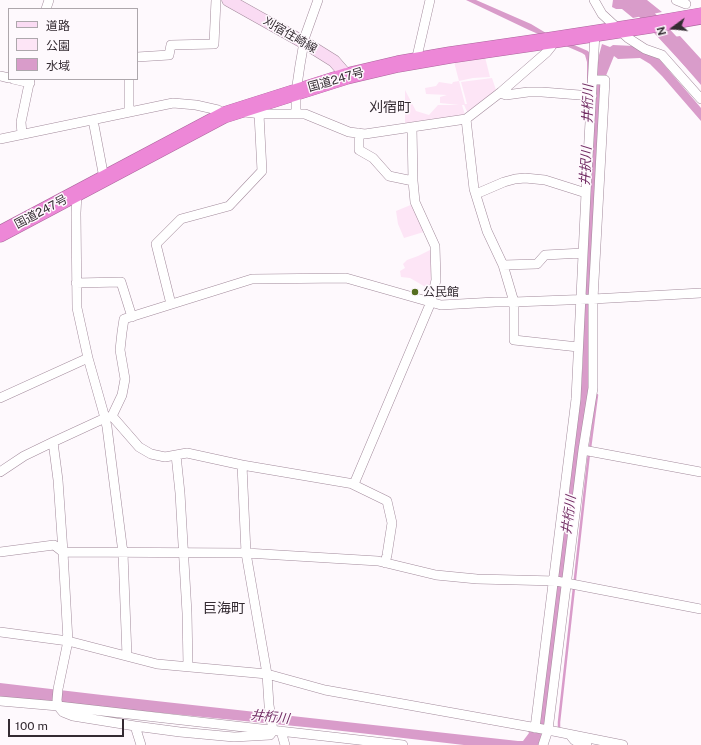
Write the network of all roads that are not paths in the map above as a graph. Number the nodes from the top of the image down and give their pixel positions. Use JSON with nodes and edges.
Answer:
{"nodes":[{"id":1,"x":216,"y":0,"type":"edge"},
{"id":2,"x":228,"y":0,"type":"edge"},
{"id":3,"x":318,"y":0,"type":"edge"},
{"id":4,"x":430,"y":0,"type":"edge"},
{"id":5,"x":594,"y":0,"type":"edge"},
{"id":6,"x":676,"y":0,"type":"edge"},
{"id":7,"x":693,"y":12,"type":"edge"},
{"id":8,"x":623,"y":29,"type":"junction"},
{"id":9,"x":595,"y":33,"type":"junction"},
{"id":10,"x":553,"y":40,"type":"junction"},
{"id":11,"x":304,"y":42,"type":"junction"},
{"id":12,"x":138,"y":57,"type":"edge"},
{"id":13,"x":416,"y":61,"type":"junction"},
{"id":14,"x":347,"y":76,"type":"junction"},
{"id":15,"x":129,"y":80,"type":"edge"},
{"id":16,"x":593,"y":80,"type":"junction"},
{"id":17,"x":30,"y":81,"type":"edge"},
{"id":18,"x":296,"y":92,"type":"junction"},
{"id":19,"x":501,"y":92,"type":"junction"},
{"id":20,"x":589,"y":96,"type":"junction"},
{"id":21,"x":701,"y":99,"type":"edge"},
{"id":22,"x":129,"y":112,"type":"junction"},
{"id":23,"x":230,"y":113,"type":"junction"},
{"id":24,"x":259,"y":114,"type":"junction"},
{"id":25,"x":296,"y":114,"type":"junction"},
{"id":26,"x":466,"y":119,"type":"junction"},
{"id":27,"x":93,"y":120,"type":"junction"},
{"id":28,"x":412,"y":127,"type":"junction"},
{"id":29,"x":360,"y":133,"type":"junction"},
{"id":30,"x":22,"y":134,"type":"junction"},
{"id":31,"x":0,"y":139,"type":"edge"},
{"id":32,"x":104,"y":178,"type":"junction"},
{"id":33,"x":413,"y":181,"type":"junction"},
{"id":34,"x":76,"y":193,"type":"junction"},
{"id":35,"x":586,"y":193,"type":"junction"},
{"id":36,"x":476,"y":194,"type":"junction"},
{"id":37,"x":0,"y":234,"type":"edge"},
{"id":38,"x":583,"y":253,"type":"junction"},
{"id":39,"x":503,"y":265,"type":"junction"},
{"id":40,"x":76,"y":283,"type":"junction"},
{"id":41,"x":701,"y":293,"type":"edge"},
{"id":42,"x":581,"y":299,"type":"junction"},
{"id":43,"x":593,"y":299,"type":"junction"},
{"id":44,"x":431,"y":302,"type":"junction"},
{"id":45,"x":514,"y":302,"type":"junction"},
{"id":46,"x":171,"y":304,"type":"junction"},
{"id":47,"x":132,"y":317,"type":"junction"},
{"id":48,"x":578,"y":347,"type":"junction"},
{"id":49,"x":88,"y":358,"type":"junction"},
{"id":50,"x":0,"y":398,"type":"edge"},
{"id":51,"x":109,"y":417,"type":"junction"},
{"id":52,"x":53,"y":442,"type":"junction"},
{"id":53,"x":583,"y":450,"type":"junction"},
{"id":54,"x":176,"y":455,"type":"junction"},
{"id":55,"x":242,"y":465,"type":"junction"},
{"id":56,"x":0,"y":472,"type":"edge"},
{"id":57,"x":701,"y":472,"type":"edge"},
{"id":58,"x":352,"y":484,"type":"junction"},
{"id":59,"x":0,"y":552,"type":"edge"},
{"id":60,"x":64,"y":552,"type":"junction"},
{"id":61,"x":123,"y":553,"type":"junction"},
{"id":62,"x":183,"y":553,"type":"junction"},
{"id":63,"x":246,"y":553,"type":"junction"},
{"id":64,"x":385,"y":562,"type":"junction"},
{"id":65,"x":554,"y":581,"type":"junction"},
{"id":66,"x":567,"y":584,"type":"junction"},
{"id":67,"x":701,"y":609,"type":"edge"},
{"id":68,"x":0,"y":632,"type":"edge"},
{"id":69,"x":68,"y":641,"type":"junction"},
{"id":70,"x":127,"y":656,"type":"junction"},
{"id":71,"x":188,"y":666,"type":"junction"},
{"id":72,"x":267,"y":674,"type":"junction"},
{"id":73,"x":0,"y":701,"type":"edge"},
{"id":74,"x":57,"y":703,"type":"junction"},
{"id":75,"x":135,"y":726,"type":"junction"},
{"id":76,"x":535,"y":728,"type":"junction"},
{"id":77,"x":275,"y":729,"type":"junction"},
{"id":78,"x":548,"y":730,"type":"junction"},
{"id":79,"x":568,"y":734,"type":"junction"},
{"id":80,"x":141,"y":745,"type":"edge"},
{"id":81,"x":285,"y":745,"type":"edge"},
{"id":82,"x":403,"y":745,"type":"edge"},
{"id":83,"x":543,"y":745,"type":"edge"},
{"id":84,"x":587,"y":745,"type":"edge"},
{"id":85,"x":624,"y":745,"type":"edge"}],
"edges":[{"from":1,"to":12,"type":"street"},
{"from":2,"to":11,"type":"main road","name":"刈宿住崎線"},
{"from":3,"to":11,"type":"street"},
{"from":4,"to":13,"type":"street"},
{"from":5,"to":8,"type":"street"},
{"from":6,"to":7,"type":"street"},
{"from":7,"to":8,"type":"highway","name":"国道247号"},
{"from":8,"to":9,"type":"highway","name":"国道247号"},
{"from":8,"to":21,"type":"street"},
{"from":9,"to":10,"type":"highway","name":"国道247号"},
{"from":9,"to":16,"type":"street"},
{"from":10,"to":13,"type":"highway","name":"国道247号"},
{"from":10,"to":19,"type":"street"},
{"from":11,"to":14,"type":"main road","name":"刈宿住崎線"},
{"from":11,"to":18,"type":"street"},
{"from":13,"to":14,"type":"highway","name":"国道247号"},
{"from":14,"to":18,"type":"highway","name":"国道247号"},
{"from":15,"to":22,"type":"street"},
{"from":16,"to":20,"type":"street"},
{"from":16,"to":43,"type":"street"},
{"from":17,"to":30,"type":"street"},
{"from":18,"to":23,"type":"highway","name":"国道247号"},
{"from":18,"to":25,"type":"street"},
{"from":19,"to":20,"type":"street"},
{"from":19,"to":26,"type":"street"},
{"from":20,"to":35,"type":"street"},
{"from":22,"to":23,"type":"street"},
{"from":22,"to":27,"type":"street"},
{"from":23,"to":24,"type":"street"},
{"from":23,"to":32,"type":"highway","name":"国道247号"},
{"from":24,"to":25,"type":"street"},
{"from":24,"to":46,"type":"street"},
{"from":25,"to":29,"type":"street"},
{"from":26,"to":28,"type":"street"},
{"from":26,"to":36,"type":"street"},
{"from":27,"to":30,"type":"street"},
{"from":27,"to":32,"type":"street"},
{"from":28,"to":29,"type":"street"},
{"from":28,"to":33,"type":"street"},
{"from":29,"to":33,"type":"street"},
{"from":30,"to":31,"type":"street"},
{"from":32,"to":34,"type":"highway","name":"国道247号"},
{"from":33,"to":44,"type":"street"},
{"from":34,"to":37,"type":"highway","name":"国道247号"},
{"from":34,"to":40,"type":"street"},
{"from":35,"to":36,"type":"street"},
{"from":35,"to":38,"type":"street"},
{"from":36,"to":39,"type":"street"},
{"from":38,"to":39,"type":"street"},
{"from":38,"to":42,"type":"street"},
{"from":39,"to":45,"type":"street"},
{"from":40,"to":47,"type":"street"},
{"from":40,"to":49,"type":"street"},
{"from":41,"to":43,"type":"street"},
{"from":42,"to":43,"type":"street"},
{"from":42,"to":45,"type":"street"},
{"from":42,"to":48,"type":"street"},
{"from":43,"to":53,"type":"street"},
{"from":44,"to":45,"type":"street"},
{"from":44,"to":46,"type":"street"},
{"from":44,"to":58,"type":"street"},
{"from":45,"to":48,"type":"street"},
{"from":46,"to":47,"type":"street"},
{"from":47,"to":51,"type":"street"},
{"from":48,"to":65,"type":"street"},
{"from":49,"to":50,"type":"street"},
{"from":49,"to":51,"type":"street"},
{"from":51,"to":52,"type":"street"},
{"from":51,"to":54,"type":"street"},
{"from":51,"to":61,"type":"street"},
{"from":52,"to":56,"type":"street"},
{"from":52,"to":60,"type":"street"},
{"from":53,"to":57,"type":"street"},
{"from":53,"to":66,"type":"street"},
{"from":54,"to":55,"type":"street"},
{"from":54,"to":62,"type":"street"},
{"from":55,"to":58,"type":"street"},
{"from":55,"to":63,"type":"street"},
{"from":58,"to":64,"type":"street"},
{"from":59,"to":60,"type":"street"},
{"from":60,"to":61,"type":"street"},
{"from":60,"to":69,"type":"street"},
{"from":61,"to":62,"type":"street"},
{"from":61,"to":70,"type":"street"},
{"from":62,"to":63,"type":"street"},
{"from":62,"to":71,"type":"street"},
{"from":63,"to":64,"type":"street"},
{"from":63,"to":72,"type":"street"},
{"from":64,"to":65,"type":"street"},
{"from":65,"to":66,"type":"street"},
{"from":65,"to":76,"type":"street"},
{"from":66,"to":67,"type":"street"},
{"from":66,"to":78,"type":"street"},
{"from":68,"to":69,"type":"street"},
{"from":69,"to":70,"type":"street"},
{"from":69,"to":74,"type":"street"},
{"from":70,"to":71,"type":"street"},
{"from":71,"to":72,"type":"street"},
{"from":72,"to":76,"type":"street"},
{"from":72,"to":77,"type":"street"},
{"from":73,"to":74,"type":"street"},
{"from":74,"to":75,"type":"street"},
{"from":74,"to":77,"type":"street"},
{"from":75,"to":77,"type":"street"},
{"from":75,"to":80,"type":"street"},
{"from":76,"to":78,"type":"street"},
{"from":77,"to":81,"type":"street"},
{"from":77,"to":82,"type":"street"},
{"from":78,"to":79,"type":"street"},
{"from":78,"to":83,"type":"street"},
{"from":79,"to":84,"type":"street"},
{"from":79,"to":85,"type":"street"}]}
